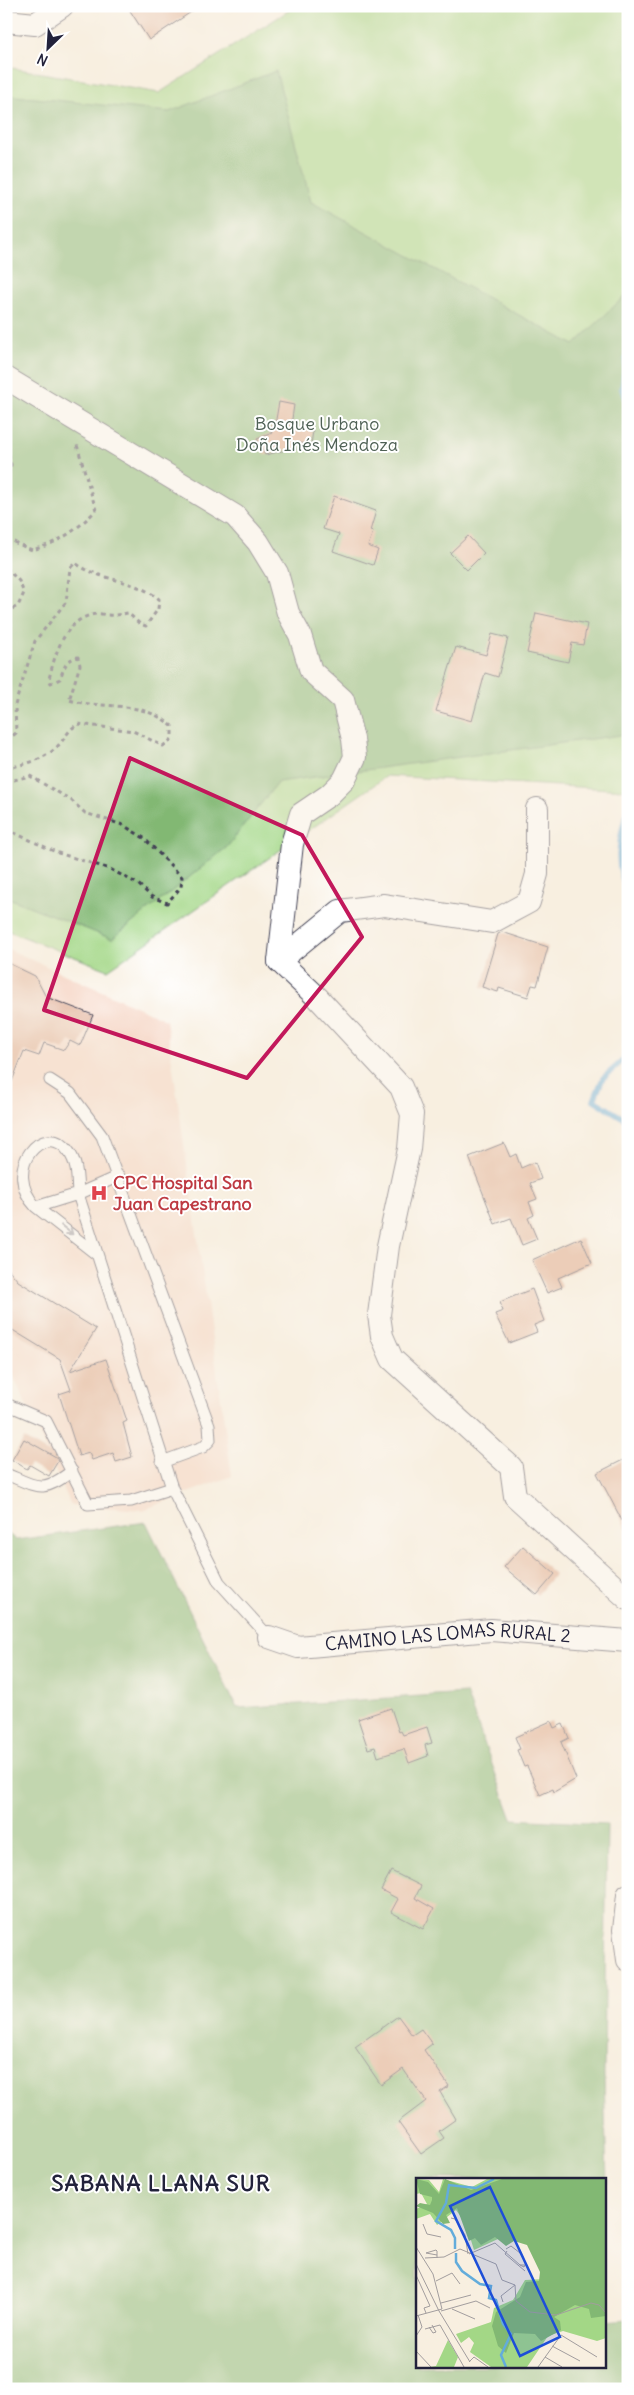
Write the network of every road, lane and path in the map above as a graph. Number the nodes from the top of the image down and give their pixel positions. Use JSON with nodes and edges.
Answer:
{"nodes":[{"id":1,"x":62,"y":6,"type":"edge"},
{"id":2,"x":6,"y":21,"type":"edge"},
{"id":3,"x":6,"y":378,"type":"edge"},
{"id":4,"x":74,"y":435,"type":"dead end"},
{"id":5,"x":6,"y":439,"type":"edge"},
{"id":6,"x":6,"y":481,"type":"edge"},
{"id":7,"x":6,"y":540,"type":"edge"},
{"id":8,"x":6,"y":568,"type":"edge"},
{"id":9,"x":6,"y":612,"type":"edge"},
{"id":10,"x":6,"y":737,"type":"edge"},
{"id":11,"x":6,"y":768,"type":"edge"},
{"id":12,"x":6,"y":782,"type":"edge"},
{"id":13,"x":537,"y":809,"type":"dead end"},
{"id":14,"x":6,"y":829,"type":"edge"},
{"id":15,"x":279,"y":961,"type":"junction"},
{"id":16,"x":50,"y":1080,"type":"dead end"},
{"id":17,"x":13,"y":1160,"type":"dead end"},
{"id":18,"x":119,"y":1176,"type":"junction"},
{"id":19,"x":10,"y":1185,"type":"dead end"},
{"id":20,"x":78,"y":1194,"type":"junction"},
{"id":21,"x":36,"y":1207,"type":"junction"},
{"id":22,"x":97,"y":1254,"type":"junction"},
{"id":23,"x":6,"y":1404,"type":"edge"},
{"id":24,"x":162,"y":1462,"type":"junction"},
{"id":25,"x":72,"y":1471,"type":"junction"},
{"id":26,"x":6,"y":1474,"type":"edge"},
{"id":27,"x":172,"y":1488,"type":"junction"},
{"id":28,"x":628,"y":1599,"type":"edge"},
{"id":29,"x":270,"y":1637,"type":"joint"},
{"id":30,"x":628,"y":1641,"type":"edge"},
{"id":31,"x":628,"y":1895,"type":"edge"},
{"id":32,"x":628,"y":1960,"type":"edge"}],
"edges":[{"from":1,"to":2,"type":"street"},
{"from":3,"to":15,"type":"street"},
{"from":4,"to":7,"type":"path"},
{"from":5,"to":6,"type":"path"},
{"from":8,"to":9,"type":"path"},
{"from":10,"to":11,"type":"path"},
{"from":12,"to":14,"type":"path"},
{"from":13,"to":15,"type":"street"},
{"from":15,"to":28,"type":"street"},
{"from":16,"to":18,"type":"lane"},
{"from":17,"to":20,"type":"lane"},
{"from":18,"to":20,"type":"lane"},
{"from":18,"to":24,"type":"lane"},
{"from":19,"to":21,"type":"lane"},
{"from":20,"to":21,"type":"lane"},
{"from":20,"to":22,"type":"lane"},
{"from":21,"to":22,"type":"lane","one_way":true},
{"from":22,"to":24,"type":"lane"},
{"from":23,"to":25,"type":"lane"},
{"from":24,"to":27,"type":"lane"},
{"from":25,"to":26,"type":"lane"},
{"from":25,"to":27,"type":"lane"},
{"from":27,"to":29,"type":"lane"},
{"from":29,"to":30,"type":"street","name":"CAMINO LAS LOMAS RURAL 2"},
{"from":31,"to":32,"type":"street"}]}
